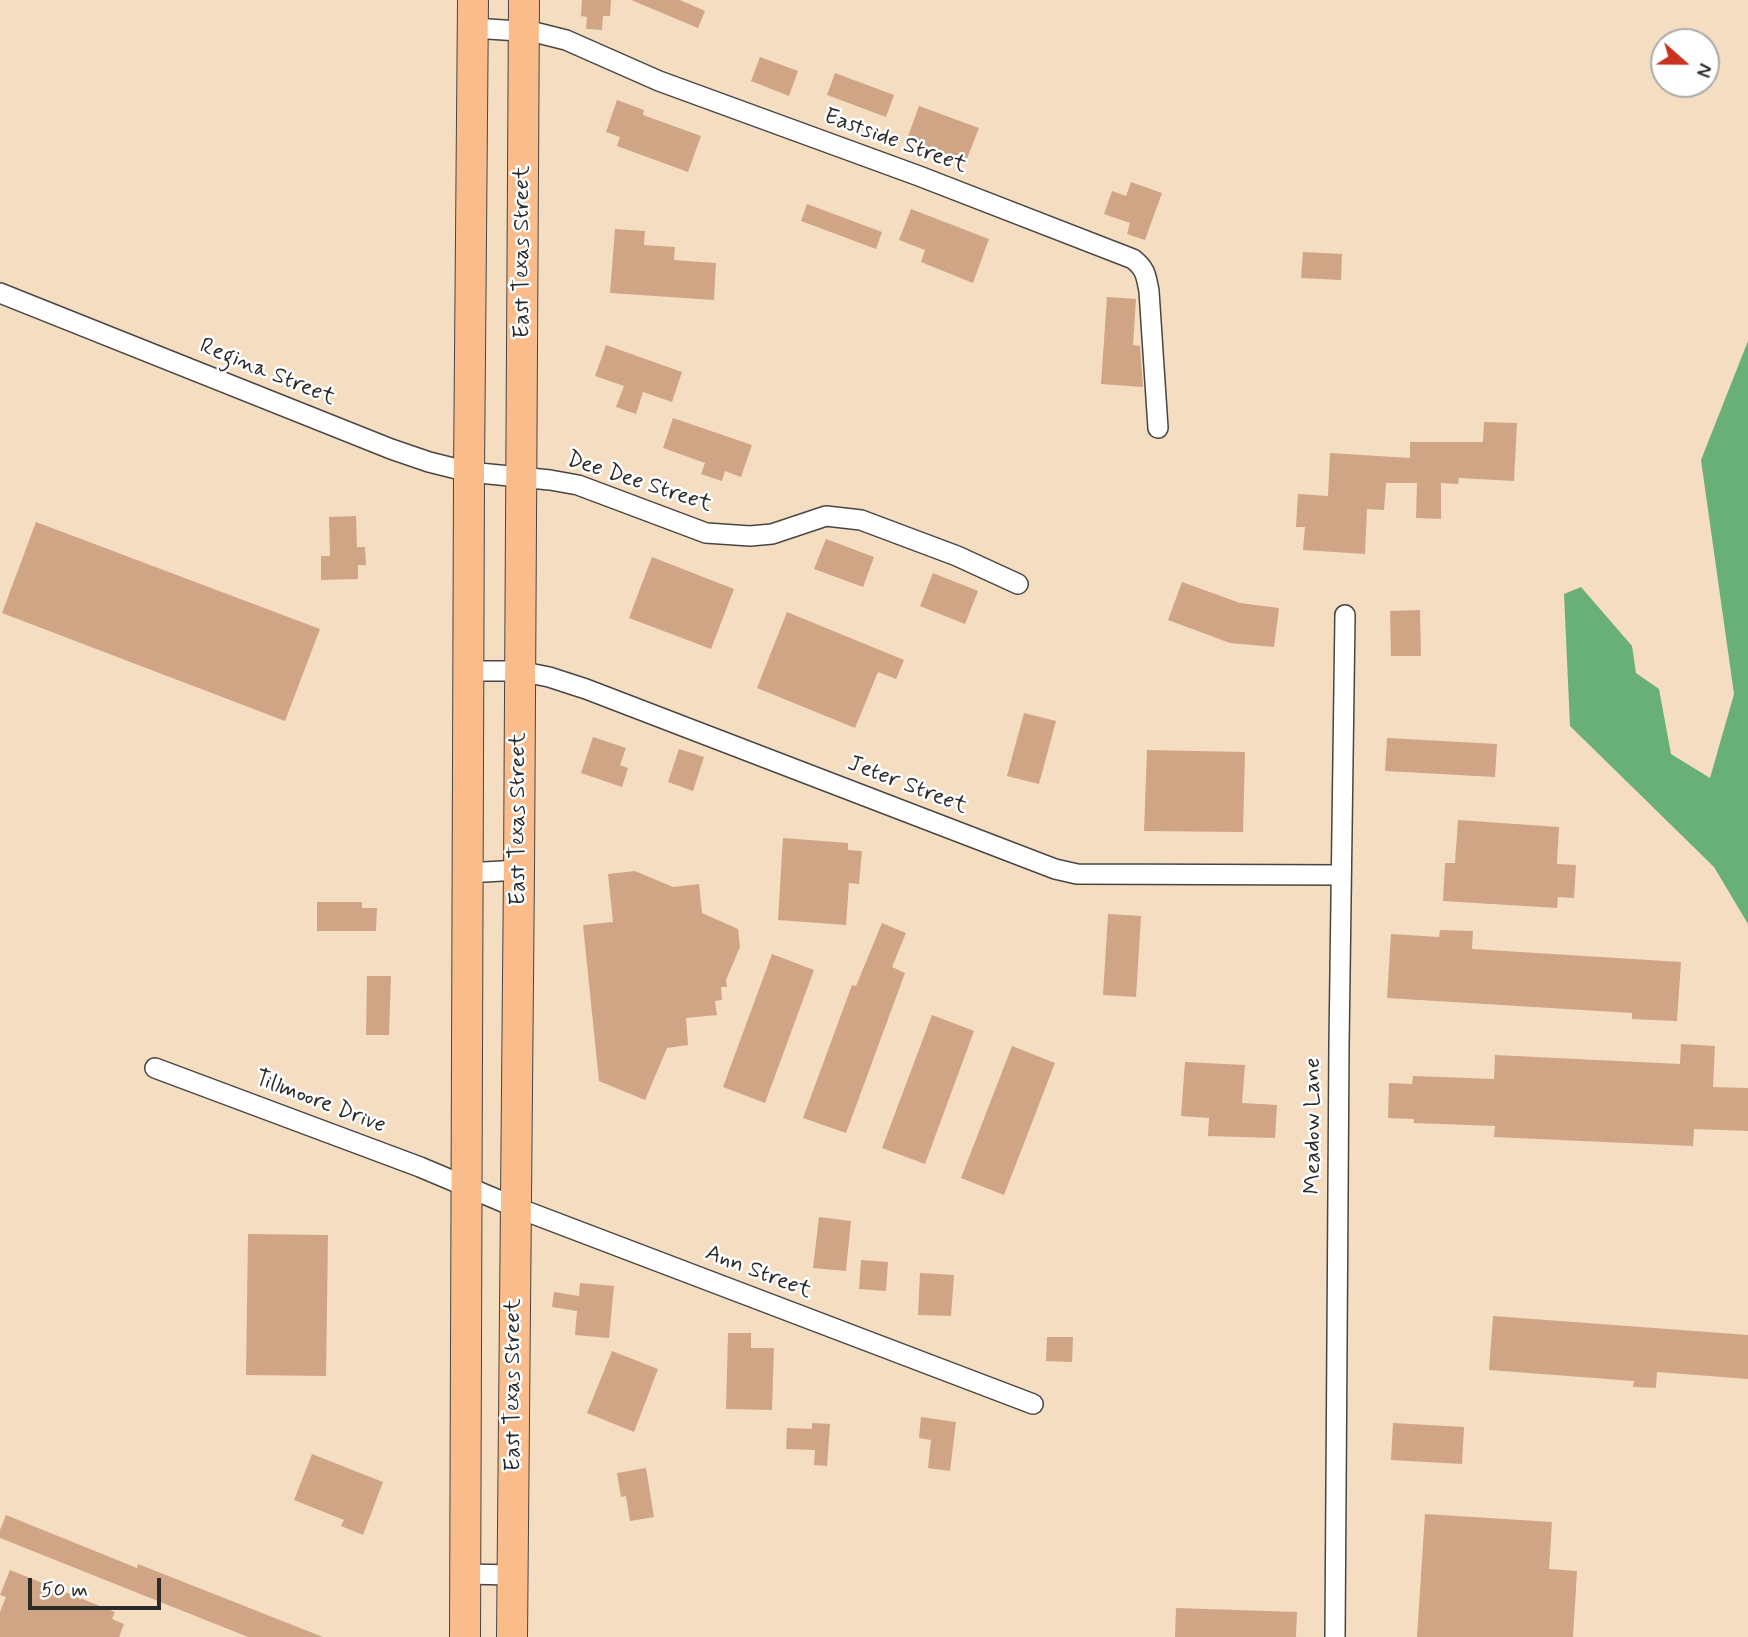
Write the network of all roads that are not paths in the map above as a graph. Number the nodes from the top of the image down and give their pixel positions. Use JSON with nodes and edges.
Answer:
{"nodes":[{"id":1,"x":524,"y":0,"type":"edge"},
{"id":2,"x":473,"y":14,"type":"edge"},
{"id":3,"x":524,"y":31,"type":"junction"},
{"id":4,"x":0,"y":293,"type":"edge"},
{"id":5,"x":1158,"y":428,"type":"dead end"},
{"id":6,"x":469,"y":472,"type":"junction"},
{"id":7,"x":522,"y":477,"type":"junction"},
{"id":8,"x":1018,"y":584,"type":"dead end"},
{"id":9,"x":1345,"y":615,"type":"dead end"},
{"id":10,"x":468,"y":671,"type":"junction"},
{"id":11,"x":519,"y":671,"type":"junction"},
{"id":12,"x":519,"y":870,"type":"junction"},
{"id":13,"x":467,"y":873,"type":"junction"},
{"id":14,"x":1341,"y":875,"type":"junction"},
{"id":15,"x":155,"y":1068,"type":"dead end"},
{"id":16,"x":466,"y":1187,"type":"junction"},
{"id":17,"x":515,"y":1207,"type":"junction"},
{"id":18,"x":1032,"y":1404,"type":"dead end"},
{"id":19,"x":465,"y":1574,"type":"junction"},
{"id":20,"x":512,"y":1575,"type":"junction"},
{"id":21,"x":465,"y":1637,"type":"edge"},
{"id":22,"x":512,"y":1637,"type":"edge"},
{"id":23,"x":1335,"y":1637,"type":"edge"}],
"edges":[{"from":1,"to":3,"type":"main road","name":"East Texas Street"},
{"from":2,"to":3,"type":"street","name":"Eastside Street"},
{"from":2,"to":6,"type":"main road"},
{"from":3,"to":5,"type":"street","name":"Eastside Street"},
{"from":3,"to":7,"type":"main road","name":"East Texas Street"},
{"from":4,"to":6,"type":"street","name":"Regina Street"},
{"from":6,"to":7,"type":"street","name":"Regina Street"},
{"from":6,"to":10,"type":"main road"},
{"from":7,"to":8,"type":"street","name":"Dee Dee Street"},
{"from":7,"to":11,"type":"main road","name":"East Texas Street"},
{"from":9,"to":14,"type":"street","name":"Meadow Lane"},
{"from":10,"to":11,"type":"street","name":"Jeter Street"},
{"from":10,"to":13,"type":"main road"},
{"from":11,"to":12,"type":"main road","name":"East Texas Street"},
{"from":11,"to":14,"type":"street","name":"Jeter Street"},
{"from":12,"to":13,"type":"street"},
{"from":12,"to":17,"type":"main road","name":"East Texas Street"},
{"from":13,"to":16,"type":"main road"},
{"from":14,"to":23,"type":"street","name":"Meadow Lane"},
{"from":15,"to":16,"type":"street","name":"Tillmoore Drive"},
{"from":16,"to":17,"type":"street","name":"Ann Street"},
{"from":16,"to":19,"type":"main road"},
{"from":17,"to":18,"type":"street","name":"Ann Street"},
{"from":17,"to":20,"type":"main road","name":"East Texas Street"},
{"from":19,"to":20,"type":"street"},
{"from":19,"to":21,"type":"main road"},
{"from":20,"to":22,"type":"main road","name":"East Texas Street"}]}
